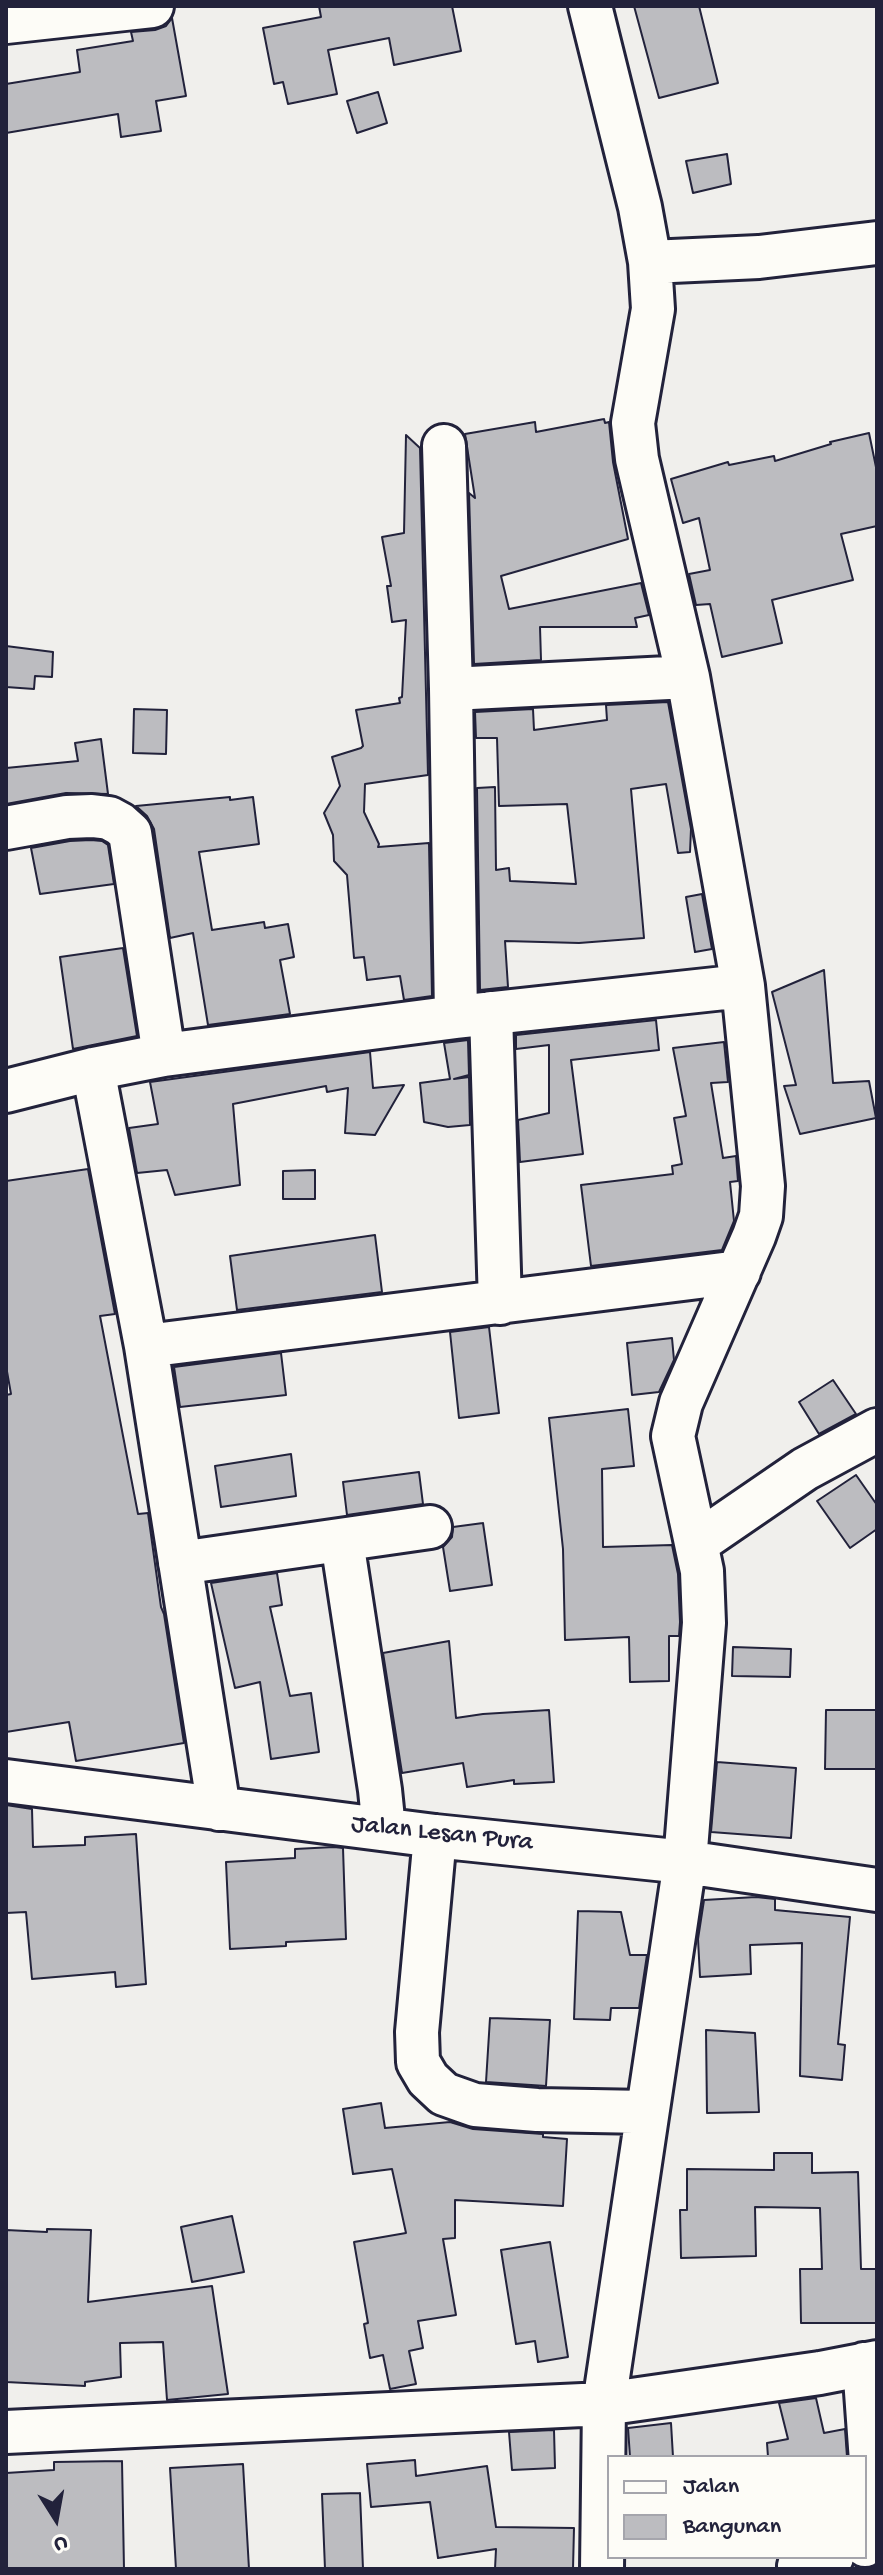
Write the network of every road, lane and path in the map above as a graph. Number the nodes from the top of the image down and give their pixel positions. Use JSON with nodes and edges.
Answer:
{"nodes":[{"id":1,"x":152,"y":6,"type":"edge"},
{"id":2,"x":590,"y":6,"type":"edge"},
{"id":3,"x":6,"y":22,"type":"edge"},
{"id":4,"x":877,"y":243,"type":"edge"},
{"id":5,"x":650,"y":262,"type":"junction"},
{"id":6,"x":444,"y":446,"type":"dead end"},
{"id":7,"x":688,"y":677,"type":"junction"},
{"id":8,"x":451,"y":689,"type":"junction"},
{"id":9,"x":6,"y":828,"type":"edge"},
{"id":10,"x":743,"y":986,"type":"junction"},
{"id":11,"x":473,"y":1015,"type":"junction"},
{"id":12,"x":164,"y":1055,"type":"junction"},
{"id":13,"x":93,"y":1069,"type":"junction"},
{"id":14,"x":6,"y":1091,"type":"edge"},
{"id":15,"x":739,"y":1272,"type":"junction"},
{"id":16,"x":500,"y":1303,"type":"junction"},
{"id":17,"x":146,"y":1346,"type":"junction"},
{"id":18,"x":877,"y":1430,"type":"edge"},
{"id":19,"x":430,"y":1527,"type":"dead end"},
{"id":20,"x":342,"y":1541,"type":"junction"},
{"id":21,"x":697,"y":1543,"type":"junction"},
{"id":22,"x":180,"y":1563,"type":"junction"},
{"id":23,"x":6,"y":1781,"type":"edge"},
{"id":24,"x":219,"y":1809,"type":"junction"},
{"id":25,"x":384,"y":1829,"type":"junction"},
{"id":26,"x":435,"y":1836,"type":"junction"},
{"id":27,"x":685,"y":1862,"type":"junction"},
{"id":28,"x":877,"y":1890,"type":"edge"},
{"id":29,"x":647,"y":2112,"type":"junction"},
{"id":30,"x":870,"y":2363,"type":"edge"},
{"id":31,"x":604,"y":2404,"type":"junction"},
{"id":32,"x":6,"y":2432,"type":"edge"},
{"id":33,"x":867,"y":2543,"type":"edge"},
{"id":34,"x":602,"y":2569,"type":"edge"}],
"edges":[{"from":1,"to":3,"type":"street"},
{"from":2,"to":5,"type":"street"},
{"from":4,"to":5,"type":"street"},
{"from":5,"to":7,"type":"street"},
{"from":6,"to":8,"type":"street"},
{"from":7,"to":8,"type":"street"},
{"from":7,"to":10,"type":"street"},
{"from":8,"to":11,"type":"street"},
{"from":9,"to":12,"type":"street"},
{"from":10,"to":11,"type":"street"},
{"from":10,"to":15,"type":"street"},
{"from":11,"to":12,"type":"street"},
{"from":11,"to":16,"type":"street"},
{"from":12,"to":13,"type":"street"},
{"from":13,"to":14,"type":"street"},
{"from":13,"to":17,"type":"street"},
{"from":15,"to":16,"type":"street"},
{"from":15,"to":21,"type":"street"},
{"from":16,"to":17,"type":"street"},
{"from":17,"to":22,"type":"street"},
{"from":18,"to":21,"type":"street"},
{"from":19,"to":20,"type":"street"},
{"from":20,"to":22,"type":"street"},
{"from":20,"to":25,"type":"street"},
{"from":21,"to":27,"type":"street"},
{"from":22,"to":24,"type":"street"},
{"from":23,"to":24,"type":"street","name":"Jalan Lesan Pura"},
{"from":24,"to":25,"type":"street","name":"Jalan Lesan Pura"},
{"from":25,"to":26,"type":"street","name":"Jalan Lesan Pura"},
{"from":26,"to":27,"type":"street","name":"Jalan Lesan Pura"},
{"from":26,"to":29,"type":"street"},
{"from":27,"to":28,"type":"street","name":"Jalan Lesan Pura"},
{"from":27,"to":29,"type":"street"},
{"from":29,"to":31,"type":"street"},
{"from":30,"to":31,"type":"street"},
{"from":30,"to":33,"type":"street"},
{"from":31,"to":32,"type":"street"},
{"from":31,"to":34,"type":"street"}]}
